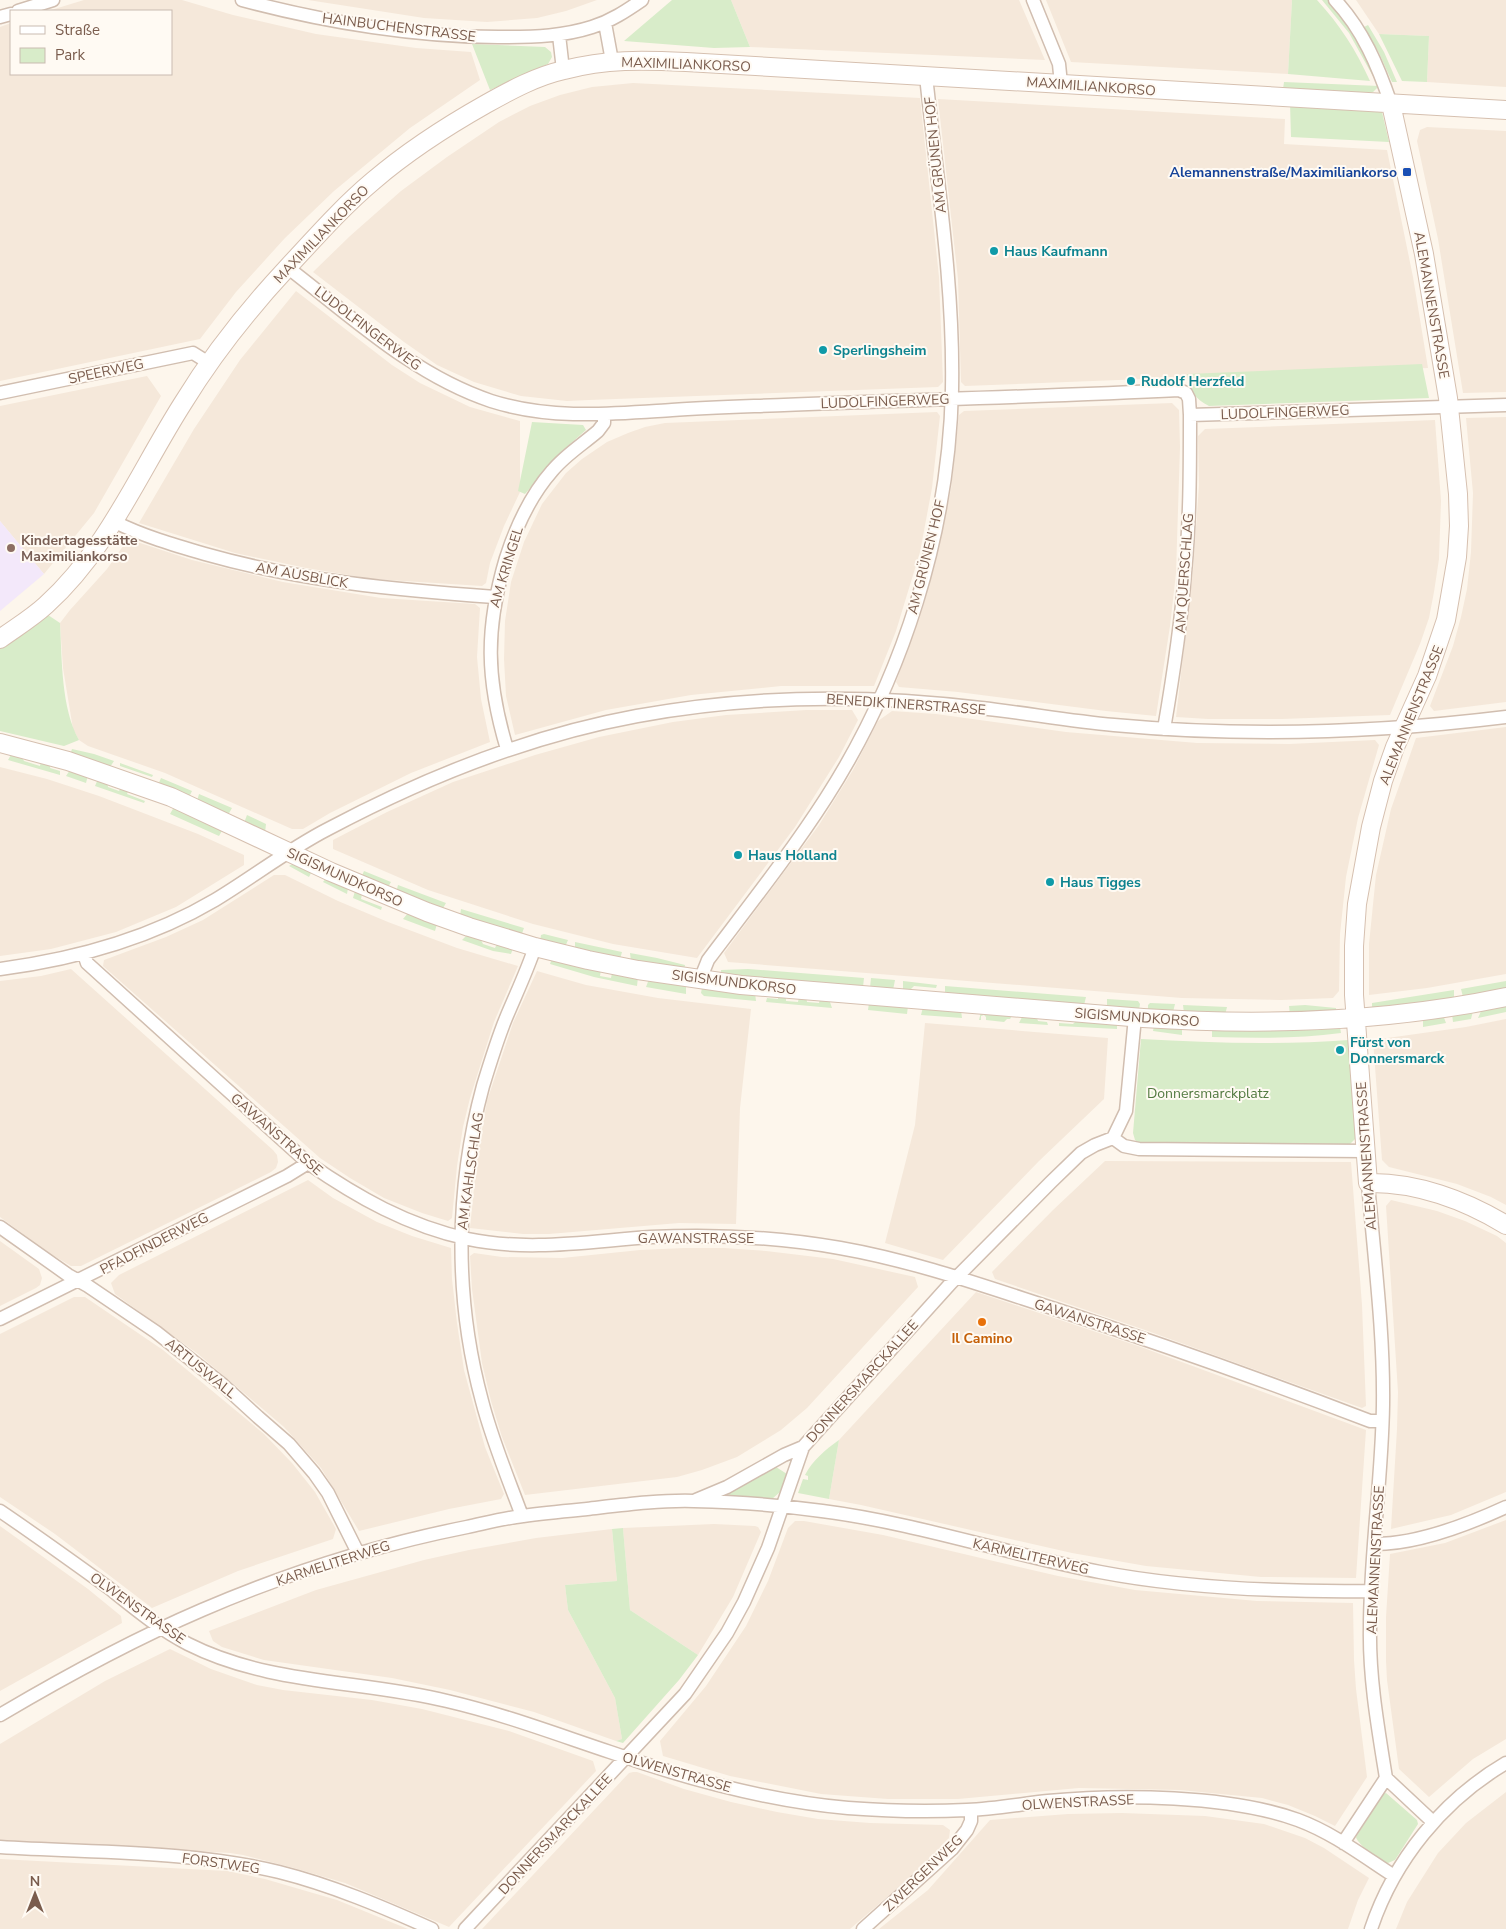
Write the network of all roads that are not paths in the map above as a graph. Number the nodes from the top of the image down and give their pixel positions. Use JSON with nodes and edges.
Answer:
{"nodes":[{"id":1,"x":53,"y":0,"type":"edge"},
{"id":2,"x":242,"y":0,"type":"edge"},
{"id":3,"x":642,"y":0,"type":"edge"},
{"id":4,"x":1033,"y":0,"type":"edge"},
{"id":5,"x":1335,"y":0,"type":"edge"},
{"id":6,"x":21,"y":10,"type":"edge"},
{"id":7,"x":605,"y":23,"type":"junction"},
{"id":8,"x":559,"y":35,"type":"junction"},
{"id":9,"x":612,"y":61,"type":"junction"},
{"id":10,"x":564,"y":70,"type":"junction"},
{"id":11,"x":926,"y":76,"type":"junction"},
{"id":12,"x":1061,"y":84,"type":"junction"},
{"id":13,"x":1391,"y":104,"type":"junction"},
{"id":14,"x":1506,"y":110,"type":"edge"},
{"id":15,"x":288,"y":267,"type":"junction"},
{"id":16,"x":209,"y":363,"type":"junction"},
{"id":17,"x":0,"y":393,"type":"edge"},
{"id":18,"x":952,"y":399,"type":"junction"},
{"id":19,"x":1506,"y":405,"type":"edge"},
{"id":20,"x":1450,"y":407,"type":"junction"},
{"id":21,"x":604,"y":415,"type":"junction"},
{"id":22,"x":1190,"y":415,"type":"junction"},
{"id":23,"x":115,"y":522,"type":"junction"},
{"id":24,"x":495,"y":597,"type":"junction"},
{"id":25,"x":0,"y":638,"type":"edge"},
{"id":26,"x":880,"y":699,"type":"junction"},
{"id":27,"x":1506,"y":717,"type":"edge"},
{"id":28,"x":1404,"y":727,"type":"junction"},
{"id":29,"x":1164,"y":729,"type":"junction"},
{"id":30,"x":0,"y":743,"type":"edge"},
{"id":31,"x":507,"y":750,"type":"junction"},
{"id":32,"x":290,"y":852,"type":"junction"},
{"id":33,"x":535,"y":947,"type":"junction"},
{"id":34,"x":84,"y":954,"type":"junction"},
{"id":35,"x":0,"y":969,"type":"edge"},
{"id":36,"x":700,"y":980,"type":"junction"},
{"id":37,"x":1506,"y":997,"type":"edge"},
{"id":38,"x":1135,"y":1017,"type":"junction"},
{"id":39,"x":1356,"y":1019,"type":"junction"},
{"id":40,"x":1113,"y":1138,"type":"junction"},
{"id":41,"x":1366,"y":1151,"type":"junction"},
{"id":42,"x":308,"y":1163,"type":"junction"},
{"id":43,"x":1368,"y":1183,"type":"junction"},
{"id":44,"x":1506,"y":1225,"type":"edge"},
{"id":45,"x":0,"y":1228,"type":"edge"},
{"id":46,"x":461,"y":1237,"type":"junction"},
{"id":47,"x":957,"y":1277,"type":"junction"},
{"id":48,"x":78,"y":1280,"type":"junction"},
{"id":49,"x":0,"y":1320,"type":"edge"},
{"id":50,"x":1382,"y":1421,"type":"junction"},
{"id":51,"x":803,"y":1447,"type":"junction"},
{"id":52,"x":693,"y":1501,"type":"junction"},
{"id":53,"x":782,"y":1506,"type":"junction"},
{"id":54,"x":1506,"y":1506,"type":"edge"},
{"id":55,"x":0,"y":1511,"type":"edge"},
{"id":56,"x":522,"y":1516,"type":"junction"},
{"id":57,"x":1375,"y":1544,"type":"junction"},
{"id":58,"x":358,"y":1553,"type":"junction"},
{"id":59,"x":1370,"y":1591,"type":"junction"},
{"id":60,"x":162,"y":1628,"type":"junction"},
{"id":61,"x":0,"y":1715,"type":"edge"},
{"id":62,"x":626,"y":1758,"type":"junction"},
{"id":63,"x":1506,"y":1763,"type":"edge"},
{"id":64,"x":1386,"y":1778,"type":"junction"},
{"id":65,"x":971,"y":1810,"type":"junction"},
{"id":66,"x":1433,"y":1822,"type":"junction"},
{"id":67,"x":1343,"y":1843,"type":"junction"},
{"id":68,"x":0,"y":1847,"type":"edge"},
{"id":69,"x":1394,"y":1876,"type":"junction"},
{"id":70,"x":432,"y":1929,"type":"edge"},
{"id":71,"x":465,"y":1929,"type":"edge"},
{"id":72,"x":863,"y":1929,"type":"edge"},
{"id":73,"x":1371,"y":1929,"type":"edge"}],
"edges":[{"from":1,"to":6,"type":"street"},
{"from":2,"to":8,"type":"street","name":"HAINBUCHENSTRASSE"},
{"from":3,"to":7,"type":"street","name":"HAINBUCHENSTRASSE"},
{"from":4,"to":12,"type":"street"},
{"from":5,"to":13,"type":"street","name":"ALEMANNENSTRASSE"},
{"from":7,"to":8,"type":"street","name":"HAINBUCHENSTRASSE"},
{"from":7,"to":9,"type":"street"},
{"from":8,"to":10,"type":"street"},
{"from":9,"to":10,"type":"street","name":"MAXIMILIANKORSO"},
{"from":9,"to":11,"type":"street","name":"MAXIMILIANKORSO"},
{"from":10,"to":15,"type":"street","name":"MAXIMILIANKORSO"},
{"from":11,"to":12,"type":"street","name":"MAXIMILIANKORSO"},
{"from":11,"to":18,"type":"street","name":"AM GRÜNEN HOF"},
{"from":12,"to":13,"type":"street","name":"MAXIMILIANKORSO"},
{"from":13,"to":14,"type":"street","name":"MAXIMILIANKORSO"},
{"from":13,"to":20,"type":"street","name":"ALEMANNENSTRASSE"},
{"from":15,"to":16,"type":"street","name":"MAXIMILIANKORSO"},
{"from":15,"to":21,"type":"street","name":"LUDOLFINGERWEG"},
{"from":16,"to":17,"type":"street","name":"SPEERWEG"},
{"from":16,"to":23,"type":"street","name":"MAXIMILIANKORSO"},
{"from":18,"to":21,"type":"street","name":"LUDOLFINGERWEG"},
{"from":18,"to":22,"type":"street","name":"LUDOLFINGERWEG"},
{"from":18,"to":26,"type":"street","name":"AM GRÜNEN HOF"},
{"from":19,"to":20,"type":"street","name":"LUDOLFINGERWEG"},
{"from":20,"to":22,"type":"street","name":"LUDOLFINGERWEG"},
{"from":20,"to":28,"type":"street","name":"ALEMANNENSTRASSE"},
{"from":21,"to":24,"type":"street","name":"AM KRINGEL"},
{"from":22,"to":29,"type":"street","name":"AM QUERSCHLAG"},
{"from":23,"to":24,"type":"street","name":"AM AUSBLICK"},
{"from":23,"to":25,"type":"street","name":"MAXIMILIANKORSO"},
{"from":24,"to":31,"type":"street","name":"AM KRINGEL"},
{"from":26,"to":29,"type":"street","name":"BENEDIKTINERSTRASSE"},
{"from":26,"to":31,"type":"street","name":"BENEDIKTINERSTRASSE"},
{"from":26,"to":36,"type":"street","name":"AM GRÜNEN HOF"},
{"from":27,"to":28,"type":"street","name":"BENEDIKTINERSTRASSE"},
{"from":28,"to":29,"type":"street","name":"BENEDIKTINERSTRASSE"},
{"from":28,"to":39,"type":"street","name":"ALEMANNENSTRASSE"},
{"from":30,"to":32,"type":"street","name":"SIGISMUNDKORSO"},
{"from":31,"to":32,"type":"street","name":"BENEDIKTINERSTRASSE"},
{"from":32,"to":33,"type":"street","name":"SIGISMUNDKORSO"},
{"from":32,"to":34,"type":"street","name":"BENEDIKTINERSTRASSE"},
{"from":33,"to":36,"type":"street","name":"SIGISMUNDKORSO"},
{"from":33,"to":46,"type":"street","name":"AM KAHLSCHLAG"},
{"from":34,"to":35,"type":"street","name":"BENEDIKTINERSTRASSE"},
{"from":34,"to":42,"type":"street","name":"GAWANSTRASSE"},
{"from":36,"to":38,"type":"street","name":"SIGISMUNDKORSO"},
{"from":37,"to":39,"type":"street","name":"SIGISMUNDKORSO"},
{"from":38,"to":39,"type":"street","name":"SIGISMUNDKORSO"},
{"from":38,"to":40,"type":"street"},
{"from":39,"to":41,"type":"street","name":"ALEMANNENSTRASSE"},
{"from":40,"to":41,"type":"street"},
{"from":40,"to":47,"type":"street","name":"DONNERSMARCKALLEE"},
{"from":41,"to":43,"type":"street","name":"ALEMANNENSTRASSE"},
{"from":42,"to":46,"type":"street","name":"GAWANSTRASSE"},
{"from":42,"to":48,"type":"street","name":"PFADFINDERWEG"},
{"from":43,"to":44,"type":"street"},
{"from":43,"to":50,"type":"street","name":"ALEMANNENSTRASSE"},
{"from":45,"to":48,"type":"street","name":"ARTUSWALL"},
{"from":46,"to":47,"type":"street","name":"GAWANSTRASSE"},
{"from":46,"to":56,"type":"street","name":"AM KAHLSCHLAG"},
{"from":47,"to":50,"type":"street","name":"GAWANSTRASSE"},
{"from":47,"to":51,"type":"street","name":"DONNERSMARCKALLEE"},
{"from":48,"to":49,"type":"street","name":"PFADFINDERWEG"},
{"from":48,"to":58,"type":"street","name":"ARTUSWALL"},
{"from":50,"to":57,"type":"street","name":"ALEMANNENSTRASSE"},
{"from":51,"to":52,"type":"street","name":"KARMELITERWEG"},
{"from":51,"to":53,"type":"street","name":"DONNERSMARCKALLEE"},
{"from":52,"to":53,"type":"street","name":"KARMELITERWEG"},
{"from":52,"to":56,"type":"street","name":"KARMELITERWEG"},
{"from":53,"to":59,"type":"street","name":"KARMELITERWEG"},
{"from":53,"to":62,"type":"street","name":"DONNERSMARCKALLEE"},
{"from":54,"to":57,"type":"street"},
{"from":55,"to":60,"type":"street","name":"OLWENSTRASSE"},
{"from":56,"to":58,"type":"street","name":"KARMELITERWEG"},
{"from":57,"to":59,"type":"street","name":"ALEMANNENSTRASSE"},
{"from":58,"to":60,"type":"street","name":"KARMELITERWEG"},
{"from":59,"to":64,"type":"street","name":"ALEMANNENSTRASSE"},
{"from":60,"to":61,"type":"street","name":"KARMELITERWEG"},
{"from":60,"to":62,"type":"street","name":"OLWENSTRASSE"},
{"from":62,"to":65,"type":"street","name":"OLWENSTRASSE"},
{"from":62,"to":71,"type":"street","name":"DONNERSMARCKALLEE"},
{"from":63,"to":66,"type":"street"},
{"from":64,"to":66,"type":"street"},
{"from":64,"to":67,"type":"street"},
{"from":65,"to":67,"type":"street","name":"OLWENSTRASSE"},
{"from":65,"to":72,"type":"street","name":"ZWERGENWEG"},
{"from":66,"to":69,"type":"street"},
{"from":67,"to":69,"type":"street","name":"OLWENSTRASSE"},
{"from":68,"to":70,"type":"street","name":"FORSTWEG"},
{"from":69,"to":73,"type":"street"}]}
